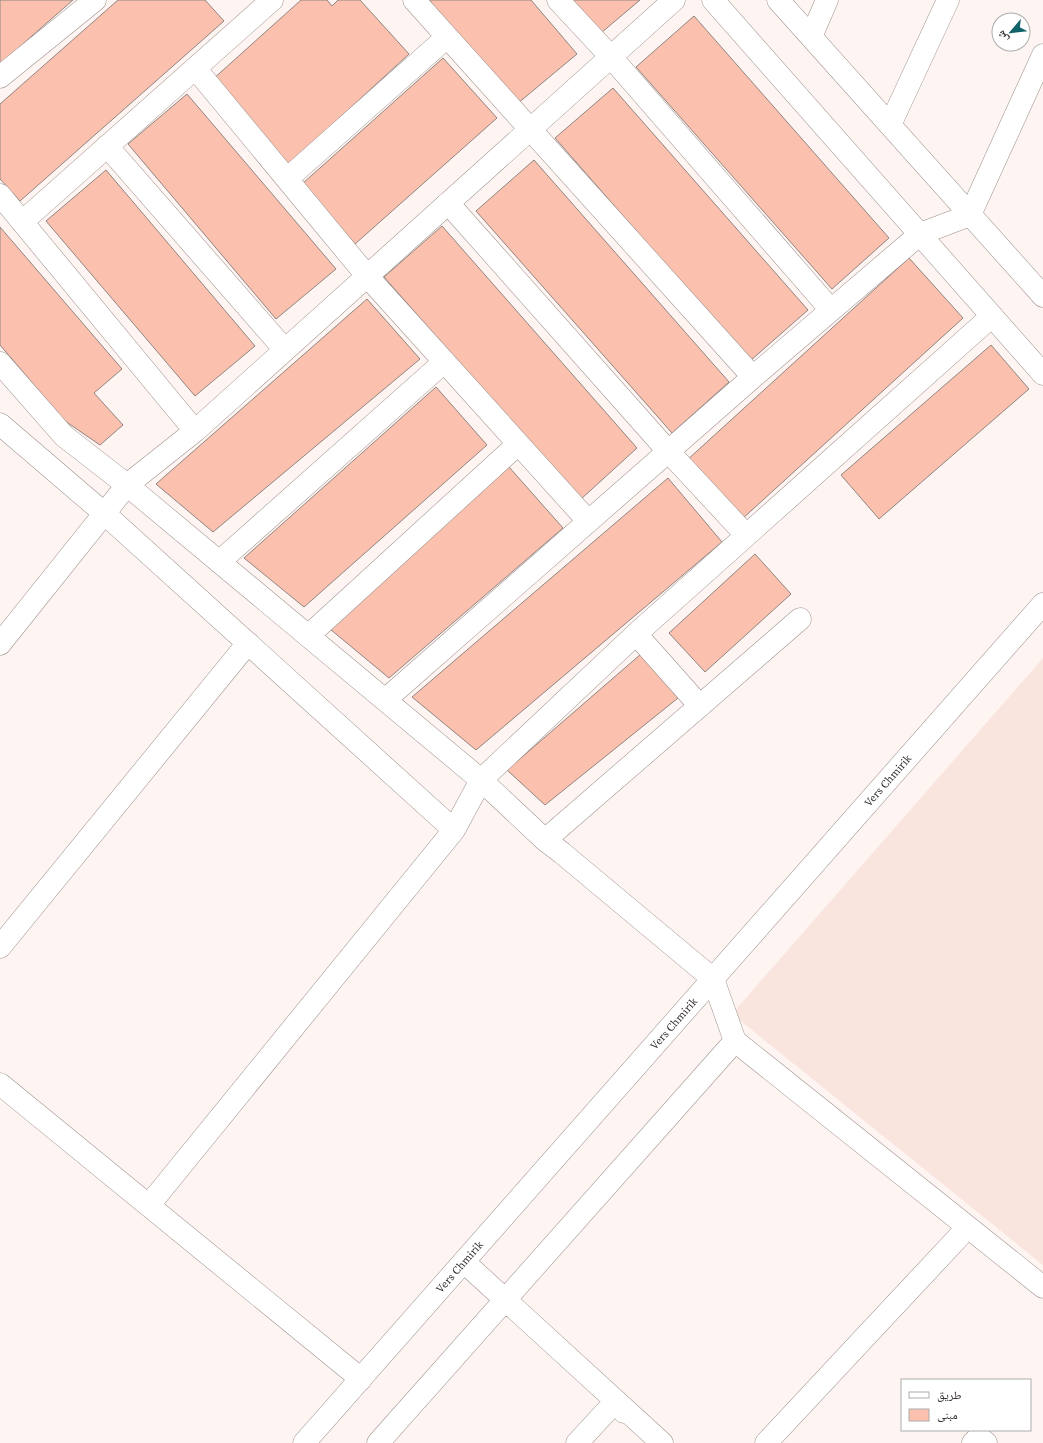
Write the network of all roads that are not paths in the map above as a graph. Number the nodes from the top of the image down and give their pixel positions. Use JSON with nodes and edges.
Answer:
{"nodes":[{"id":1,"x":96,"y":0,"type":"edge"},
{"id":2,"x":272,"y":0,"type":"edge"},
{"id":3,"x":414,"y":0,"type":"edge"},
{"id":4,"x":558,"y":0,"type":"edge"},
{"id":5,"x":674,"y":0,"type":"edge"},
{"id":6,"x":713,"y":0,"type":"edge"},
{"id":7,"x":778,"y":0,"type":"edge"},
{"id":8,"x":827,"y":0,"type":"edge"},
{"id":9,"x":948,"y":0,"type":"edge"},
{"id":10,"x":447,"y":37,"type":"junction"},
{"id":11,"x":811,"y":37,"type":"junction"},
{"id":12,"x":1043,"y":55,"type":"edge"},
{"id":13,"x":611,"y":57,"type":"junction"},
{"id":14,"x":195,"y":68,"type":"junction"},
{"id":15,"x":0,"y":77,"type":"edge"},
{"id":16,"x":890,"y":125,"type":"junction"},
{"id":17,"x":530,"y":130,"type":"junction"},
{"id":18,"x":107,"y":146,"type":"junction"},
{"id":19,"x":287,"y":180,"type":"junction"},
{"id":20,"x":0,"y":195,"type":"edge"},
{"id":21,"x":448,"y":203,"type":"junction"},
{"id":22,"x":970,"y":215,"type":"junction"},
{"id":23,"x":22,"y":222,"type":"junction"},
{"id":24,"x":920,"y":234,"type":"junction"},
{"id":25,"x":367,"y":276,"type":"junction"},
{"id":26,"x":1043,"y":296,"type":"edge"},
{"id":27,"x":831,"y":310,"type":"junction"},
{"id":28,"x":992,"y":316,"type":"junction"},
{"id":29,"x":285,"y":350,"type":"junction"},
{"id":30,"x":444,"y":362,"type":"junction"},
{"id":31,"x":0,"y":363,"type":"edge"},
{"id":32,"x":1043,"y":374,"type":"edge"},
{"id":33,"x":753,"y":377,"type":"junction"},
{"id":34,"x":0,"y":424,"type":"edge"},
{"id":35,"x":195,"y":431,"type":"junction"},
{"id":36,"x":518,"y":444,"type":"junction"},
{"id":37,"x":668,"y":451,"type":"junction"},
{"id":38,"x":127,"y":485,"type":"junction"},
{"id":39,"x":104,"y":514,"type":"junction"},
{"id":40,"x":588,"y":521,"type":"junction"},
{"id":41,"x":746,"y":535,"type":"junction"},
{"id":42,"x":219,"y":562,"type":"junction"},
{"id":43,"x":1043,"y":604,"type":"edge"},
{"id":44,"x":800,"y":619,"type":"dead end"},
{"id":45,"x":636,"y":634,"type":"junction"},
{"id":46,"x":308,"y":636,"type":"junction"},
{"id":47,"x":248,"y":643,"type":"junction"},
{"id":48,"x":0,"y":644,"type":"edge"},
{"id":49,"x":385,"y":700,"type":"junction"},
{"id":50,"x":700,"y":706,"type":"junction"},
{"id":51,"x":481,"y":780,"type":"junction"},
{"id":52,"x":454,"y":830,"type":"junction"},
{"id":53,"x":545,"y":840,"type":"junction"},
{"id":54,"x":0,"y":947,"type":"edge"},
{"id":55,"x":713,"y":979,"type":"junction"},
{"id":56,"x":735,"y":1041,"type":"junction"},
{"id":57,"x":0,"y":1084,"type":"edge"},
{"id":58,"x":149,"y":1206,"type":"junction"},
{"id":59,"x":967,"y":1228,"type":"junction"},
{"id":60,"x":464,"y":1262,"type":"junction"},
{"id":61,"x":1043,"y":1287,"type":"edge"},
{"id":62,"x":505,"y":1301,"type":"junction"},
{"id":63,"x":361,"y":1379,"type":"junction"},
{"id":64,"x":616,"y":1401,"type":"junction"},
{"id":65,"x":304,"y":1443,"type":"edge"},
{"id":66,"x":378,"y":1443,"type":"edge"},
{"id":67,"x":577,"y":1443,"type":"edge"},
{"id":68,"x":647,"y":1443,"type":"edge"},
{"id":69,"x":662,"y":1443,"type":"edge"},
{"id":70,"x":766,"y":1443,"type":"edge"},
{"id":71,"x":973,"y":1443,"type":"edge"},
{"id":72,"x":986,"y":1443,"type":"edge"}],
"edges":[{"from":1,"to":15,"type":"street"},
{"from":2,"to":14,"type":"street"},
{"from":3,"to":10,"type":"street"},
{"from":4,"to":13,"type":"street"},
{"from":5,"to":13,"type":"street"},
{"from":6,"to":24,"type":"street"},
{"from":7,"to":11,"type":"street"},
{"from":8,"to":11,"type":"street"},
{"from":9,"to":16,"type":"street"},
{"from":10,"to":17,"type":"street"},
{"from":10,"to":19,"type":"street"},
{"from":11,"to":16,"type":"street"},
{"from":12,"to":22,"type":"street"},
{"from":13,"to":17,"type":"street"},
{"from":13,"to":27,"type":"street"},
{"from":14,"to":18,"type":"street"},
{"from":14,"to":19,"type":"street"},
{"from":16,"to":22,"type":"street"},
{"from":17,"to":21,"type":"street"},
{"from":17,"to":33,"type":"street"},
{"from":18,"to":23,"type":"street"},
{"from":18,"to":29,"type":"street"},
{"from":19,"to":25,"type":"street"},
{"from":20,"to":23,"type":"street"},
{"from":21,"to":25,"type":"street"},
{"from":21,"to":37,"type":"street"},
{"from":22,"to":24,"type":"street"},
{"from":22,"to":26,"type":"street"},
{"from":23,"to":35,"type":"street"},
{"from":24,"to":27,"type":"street"},
{"from":24,"to":28,"type":"street"},
{"from":25,"to":29,"type":"street"},
{"from":25,"to":30,"type":"street"},
{"from":27,"to":33,"type":"street"},
{"from":28,"to":32,"type":"street"},
{"from":28,"to":41,"type":"street"},
{"from":29,"to":35,"type":"street"},
{"from":30,"to":36,"type":"street"},
{"from":30,"to":42,"type":"street"},
{"from":31,"to":38,"type":"street"},
{"from":33,"to":37,"type":"street"},
{"from":34,"to":39,"type":"street"},
{"from":35,"to":38,"type":"street"},
{"from":36,"to":40,"type":"street"},
{"from":36,"to":46,"type":"street"},
{"from":37,"to":40,"type":"street"},
{"from":37,"to":41,"type":"street"},
{"from":38,"to":39,"type":"street"},
{"from":38,"to":42,"type":"street"},
{"from":39,"to":47,"type":"street"},
{"from":39,"to":48,"type":"street"},
{"from":40,"to":49,"type":"street"},
{"from":41,"to":45,"type":"street"},
{"from":42,"to":46,"type":"street"},
{"from":43,"to":55,"type":"street","name":"Vers Chmirik"},
{"from":44,"to":50,"type":"street"},
{"from":45,"to":50,"type":"street"},
{"from":45,"to":51,"type":"street"},
{"from":46,"to":49,"type":"street"},
{"from":47,"to":52,"type":"street"},
{"from":47,"to":54,"type":"street"},
{"from":49,"to":51,"type":"street"},
{"from":50,"to":53,"type":"street"},
{"from":51,"to":52,"type":"street"},
{"from":51,"to":53,"type":"street"},
{"from":52,"to":58,"type":"street"},
{"from":53,"to":55,"type":"street"},
{"from":55,"to":56,"type":"street"},
{"from":55,"to":60,"type":"street","name":"Vers Chmirik"},
{"from":56,"to":59,"type":"street"},
{"from":56,"to":62,"type":"street"},
{"from":57,"to":58,"type":"street"},
{"from":58,"to":63,"type":"street"},
{"from":59,"to":61,"type":"street"},
{"from":59,"to":70,"type":"street"},
{"from":60,"to":62,"type":"street"},
{"from":60,"to":63,"type":"street","name":"Vers Chmirik"},
{"from":62,"to":64,"type":"street"},
{"from":62,"to":66,"type":"street"},
{"from":63,"to":65,"type":"street","name":"Vers Chmirik"},
{"from":64,"to":67,"type":"street"},
{"from":64,"to":68,"type":"street"},
{"from":64,"to":69,"type":"street"},
{"from":71,"to":72,"type":"street"}]}
